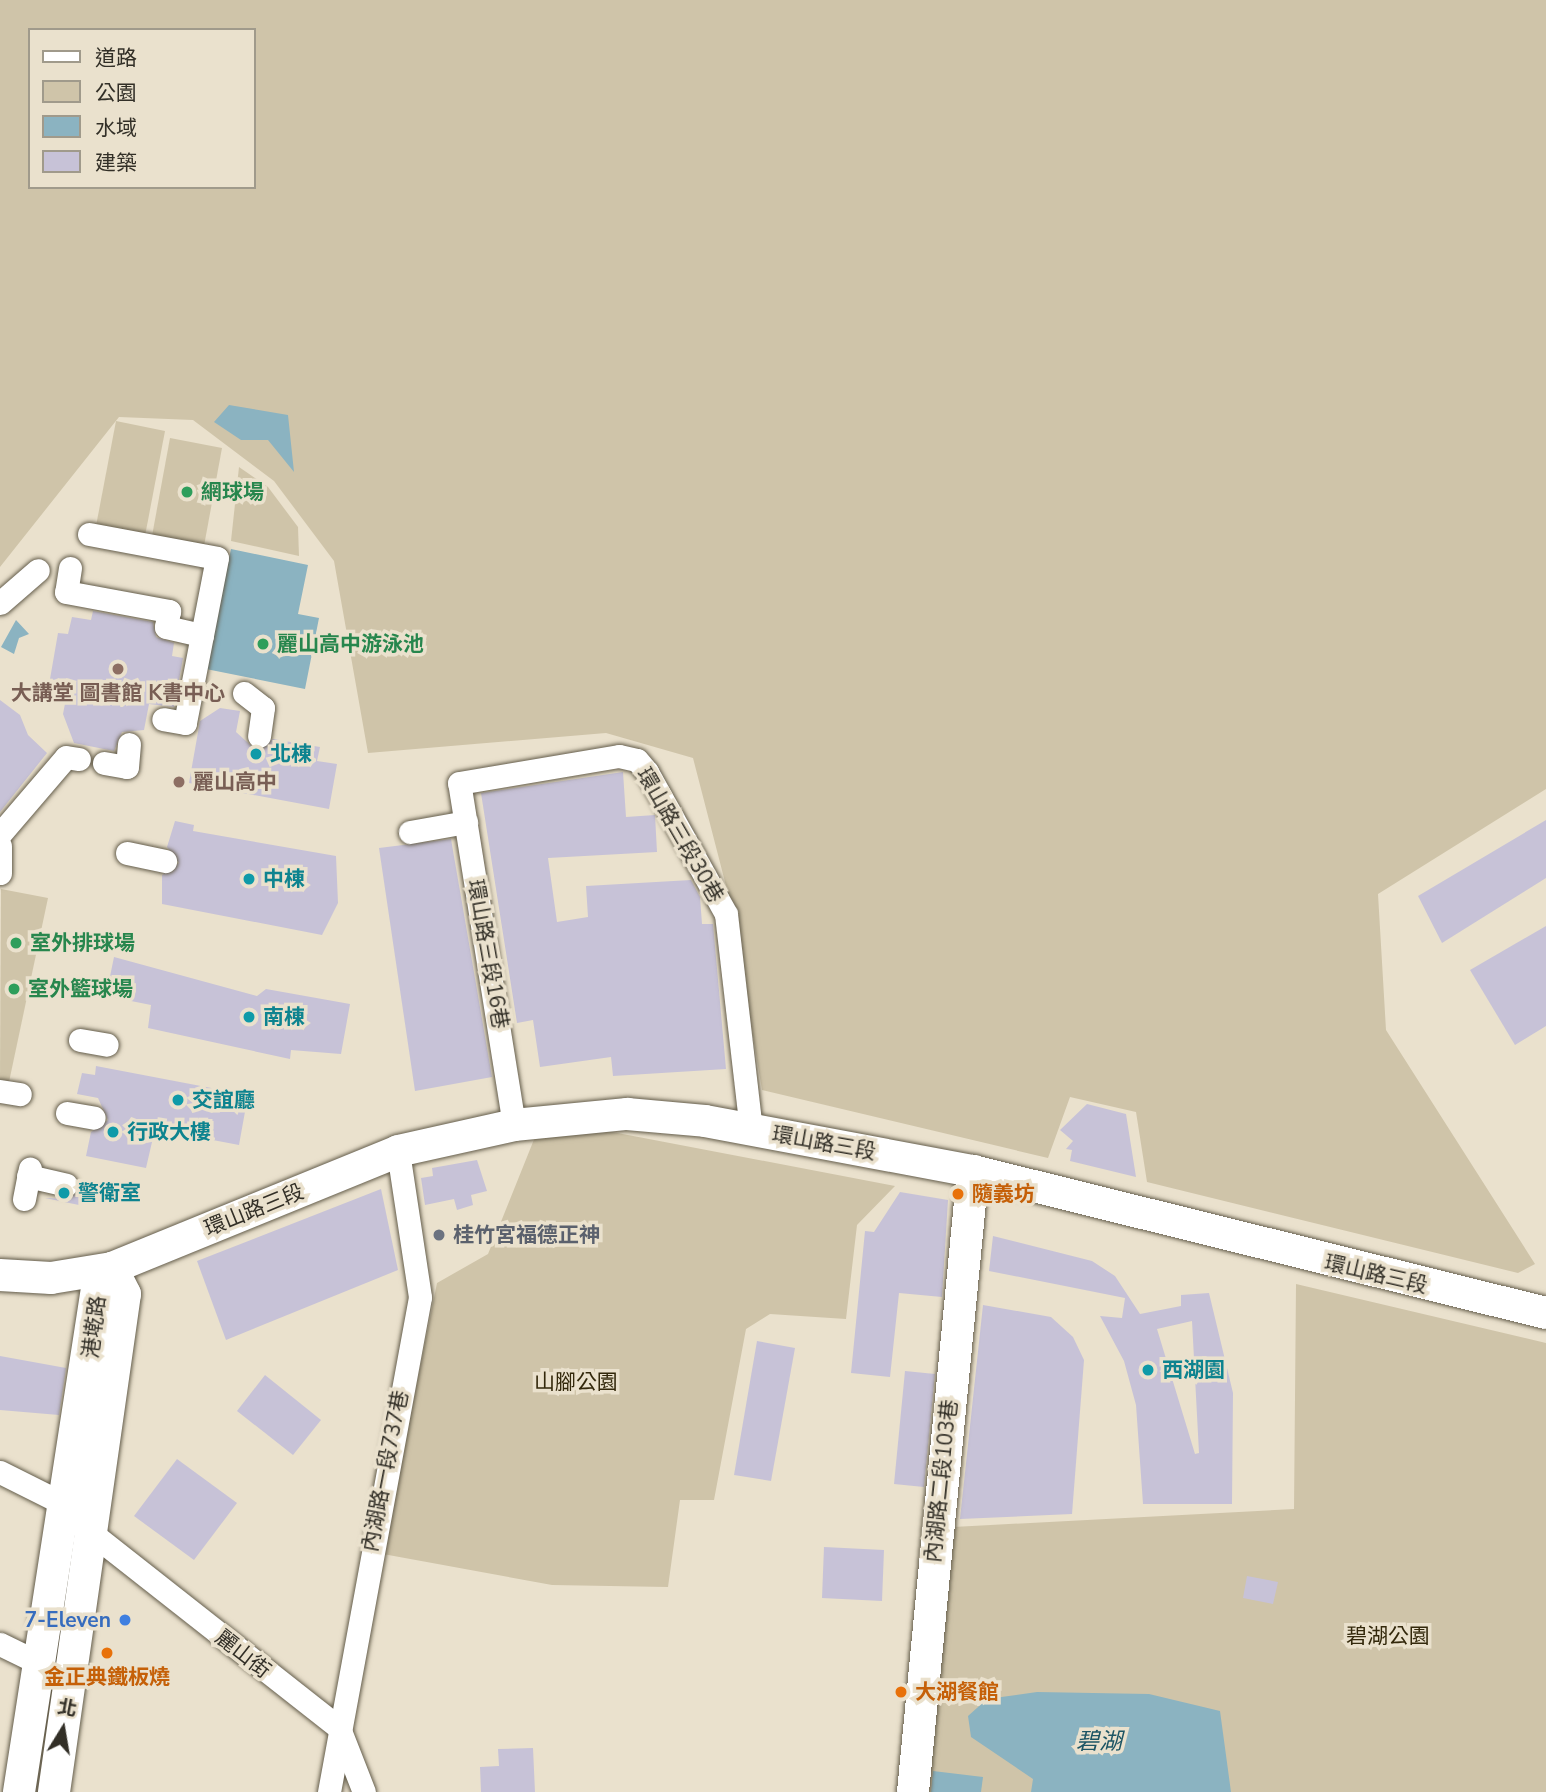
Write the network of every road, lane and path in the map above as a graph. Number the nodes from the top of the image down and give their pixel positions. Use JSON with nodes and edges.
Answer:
{"nodes":[{"id":1,"x":89,"y":534,"type":"dead end"},
{"id":2,"x":70,"y":568,"type":"dead end"},
{"id":3,"x":38,"y":569,"type":"dead end"},
{"id":4,"x":0,"y":603,"type":"edge"},
{"id":5,"x":202,"y":635,"type":"junction"},
{"id":6,"x":244,"y":693,"type":"dead end"},
{"id":7,"x":163,"y":719,"type":"dead end"},
{"id":8,"x":259,"y":736,"type":"dead end"},
{"id":9,"x":129,"y":744,"type":"dead end"},
{"id":10,"x":79,"y":759,"type":"dead end"},
{"id":11,"x":104,"y":763,"type":"dead end"},
{"id":12,"x":459,"y":783,"type":"joint"},
{"id":13,"x":466,"y":822,"type":"junction"},
{"id":14,"x":10,"y":823,"type":"edge"},
{"id":15,"x":410,"y":832,"type":"dead end"},
{"id":16,"x":0,"y":846,"type":"edge"},
{"id":17,"x":127,"y":853,"type":"dead end"},
{"id":18,"x":165,"y":860,"type":"dead end"},
{"id":19,"x":0,"y":873,"type":"edge"},
{"id":20,"x":80,"y":1040,"type":"dead end"},
{"id":21,"x":107,"y":1045,"type":"dead end"},
{"id":22,"x":67,"y":1113,"type":"dead end"},
{"id":23,"x":94,"y":1118,"type":"dead end"},
{"id":24,"x":514,"y":1125,"type":"junction"},
{"id":25,"x":751,"y":1130,"type":"junction"},
{"id":26,"x":398,"y":1151,"type":"junction"},
{"id":27,"x":973,"y":1171,"type":"junction"},
{"id":28,"x":66,"y":1185,"type":"dead end"},
{"id":29,"x":24,"y":1199,"type":"dead end"},
{"id":30,"x":112,"y":1268,"type":"junction"},
{"id":31,"x":0,"y":1275,"type":"edge"},
{"id":32,"x":1546,"y":1314,"type":"edge"},
{"id":33,"x":0,"y":1472,"type":"edge"},
{"id":34,"x":68,"y":1506,"type":"junction"},
{"id":35,"x":94,"y":1535,"type":"junction"},
{"id":36,"x":0,"y":1644,"type":"edge"},
{"id":37,"x":43,"y":1665,"type":"junction"},
{"id":38,"x":340,"y":1728,"type":"junction"},
{"id":39,"x":19,"y":1792,"type":"edge"},
{"id":40,"x":54,"y":1792,"type":"edge"},
{"id":41,"x":330,"y":1792,"type":"edge"},
{"id":42,"x":364,"y":1792,"type":"edge"},
{"id":43,"x":913,"y":1792,"type":"edge"}],
"edges":[{"from":1,"to":5,"type":"street"},
{"from":2,"to":5,"type":"street"},
{"from":3,"to":4,"type":"street"},
{"from":5,"to":7,"type":"street"},
{"from":6,"to":8,"type":"street"},
{"from":9,"to":11,"type":"street"},
{"from":10,"to":14,"type":"street"},
{"from":12,"to":13,"type":"street","name":"環山路三段16巷"},
{"from":12,"to":25,"type":"street","name":"環山路三段30巷"},
{"from":13,"to":15,"type":"street"},
{"from":13,"to":24,"type":"street","name":"環山路三段16巷"},
{"from":16,"to":19,"type":"street"},
{"from":17,"to":18,"type":"street"},
{"from":20,"to":21,"type":"street"},
{"from":22,"to":23,"type":"street"},
{"from":24,"to":25,"type":"street","name":"環山路三段"},
{"from":24,"to":26,"type":"street","name":"環山路三段"},
{"from":25,"to":27,"type":"street","name":"環山路三段"},
{"from":26,"to":30,"type":"street","name":"環山路三段"},
{"from":26,"to":38,"type":"street","name":"內湖路一段737巷"},
{"from":27,"to":32,"type":"street","name":"環山路三段"},
{"from":27,"to":43,"type":"street","name":"內湖路二段103巷"},
{"from":28,"to":29,"type":"street"},
{"from":30,"to":31,"type":"street","name":"環山路三段"},
{"from":30,"to":34,"type":"street","name":"港墘路"},
{"from":30,"to":35,"type":"street","name":"港墘路"},
{"from":33,"to":34,"type":"street"},
{"from":34,"to":35,"type":"street","name":"麗山街"},
{"from":34,"to":37,"type":"street","name":"港墘路"},
{"from":35,"to":38,"type":"street","name":"麗山街"},
{"from":35,"to":40,"type":"street","name":"港墘路"},
{"from":36,"to":37,"type":"street"},
{"from":37,"to":39,"type":"street","name":"港墘路"},
{"from":38,"to":41,"type":"street","name":"內湖路一段737巷"},
{"from":38,"to":42,"type":"street"}]}
